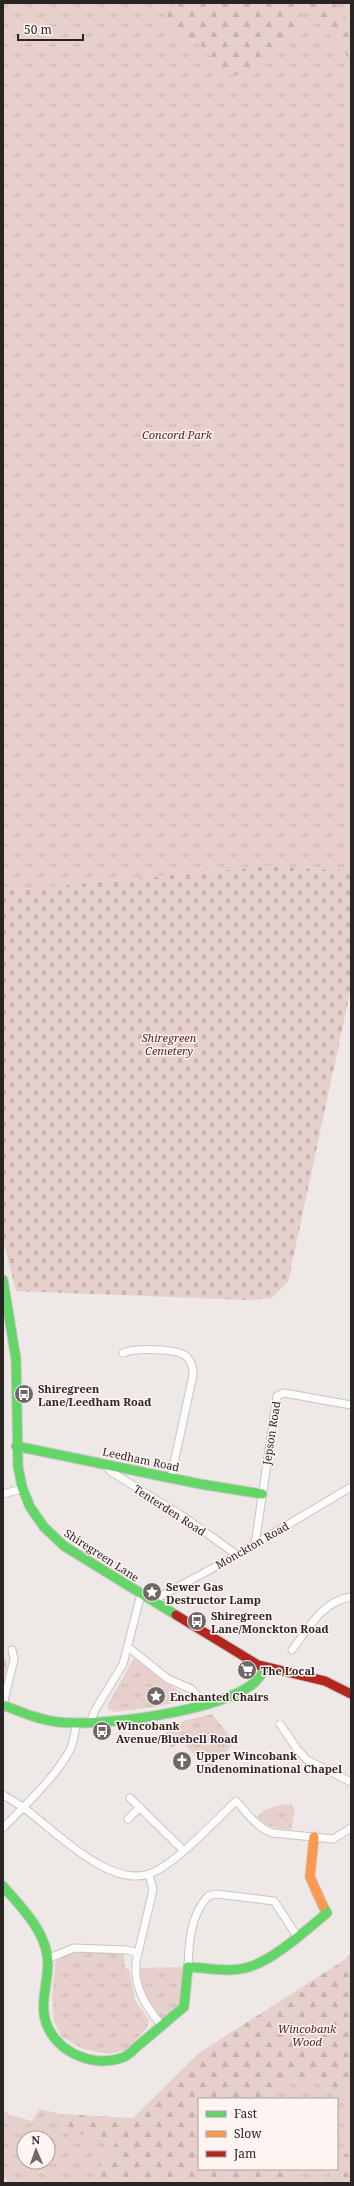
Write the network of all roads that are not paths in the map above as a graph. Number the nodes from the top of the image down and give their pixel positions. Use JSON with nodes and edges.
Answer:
{"nodes":[{"id":1,"x":3,"y":1280,"type":"edge"},
{"id":2,"x":123,"y":1353,"type":"dead end"},
{"id":3,"x":351,"y":1405,"type":"edge"},
{"id":4,"x":16,"y":1446,"type":"junction"},
{"id":5,"x":105,"y":1463,"type":"junction"},
{"id":6,"x":171,"y":1477,"type":"junction"},
{"id":7,"x":351,"y":1486,"type":"edge"},
{"id":8,"x":22,"y":1489,"type":"junction"},
{"id":9,"x":3,"y":1494,"type":"edge"},
{"id":10,"x":262,"y":1494,"type":"junction"},
{"id":11,"x":255,"y":1544,"type":"junction"},
{"id":12,"x":237,"y":1555,"type":"junction"},
{"id":13,"x":141,"y":1594,"type":"junction"},
{"id":14,"x":351,"y":1597,"type":"edge"},
{"id":15,"x":152,"y":1601,"type":"junction"},
{"id":16,"x":128,"y":1647,"type":"junction"},
{"id":17,"x":12,"y":1650,"type":"dead end"},
{"id":18,"x":292,"y":1650,"type":"dead end"},
{"id":19,"x":266,"y":1669,"type":"junction"},
{"id":20,"x":351,"y":1694,"type":"edge"},
{"id":21,"x":205,"y":1704,"type":"junction"},
{"id":22,"x":3,"y":1705,"type":"edge"},
{"id":23,"x":76,"y":1723,"type":"junction"},
{"id":24,"x":90,"y":1723,"type":"junction"},
{"id":25,"x":280,"y":1724,"type":"dead end"},
{"id":26,"x":351,"y":1782,"type":"edge"},
{"id":27,"x":3,"y":1795,"type":"edge"},
{"id":28,"x":130,"y":1798,"type":"dead end"},
{"id":29,"x":23,"y":1807,"type":"junction"},
{"id":30,"x":140,"y":1807,"type":"junction"},
{"id":31,"x":128,"y":1820,"type":"dead end"},
{"id":32,"x":3,"y":1828,"type":"edge"},
{"id":33,"x":351,"y":1828,"type":"edge"},
{"id":34,"x":314,"y":1837,"type":"junction"},
{"id":35,"x":183,"y":1850,"type":"junction"},
{"id":36,"x":149,"y":1874,"type":"junction"},
{"id":37,"x":3,"y":1886,"type":"edge"},
{"id":38,"x":297,"y":1936,"type":"junction"},
{"id":39,"x":138,"y":1953,"type":"junction"},
{"id":40,"x":47,"y":1959,"type":"junction"},
{"id":41,"x":188,"y":1967,"type":"junction"},
{"id":42,"x":161,"y":2025,"type":"junction"}],
"edges":[{"from":1,"to":4,"type":"street","name":"Shiregreen Lane"},
{"from":2,"to":6,"type":"street"},
{"from":3,"to":10,"type":"street","name":"Jepson Road"},
{"from":4,"to":5,"type":"street","name":"Leedham Road"},
{"from":4,"to":8,"type":"street","name":"Shiregreen Lane"},
{"from":5,"to":6,"type":"street","name":"Leedham Road"},
{"from":5,"to":12,"type":"street","name":"Tenterden Road"},
{"from":6,"to":10,"type":"street","name":"Leedham Road"},
{"from":7,"to":11,"type":"street","name":"Monckton Road"},
{"from":8,"to":9,"type":"street"},
{"from":8,"to":13,"type":"street","name":"Shiregreen Lane"},
{"from":10,"to":11,"type":"street","name":"Jepson Road"},
{"from":11,"to":12,"type":"street","name":"Monckton Road"},
{"from":12,"to":15,"type":"street","name":"Monckton Road"},
{"from":13,"to":15,"type":"street","name":"Shiregreen Lane"},
{"from":13,"to":16,"type":"street"},
{"from":14,"to":18,"type":"street"},
{"from":15,"to":19,"type":"street","name":"Shiregreen Lane"},
{"from":16,"to":21,"type":"street"},
{"from":16,"to":24,"type":"street"},
{"from":17,"to":22,"type":"street"},
{"from":19,"to":20,"type":"street","name":"Shiregreen Lane"},
{"from":19,"to":21,"type":"street"},
{"from":21,"to":24,"type":"street"},
{"from":22,"to":23,"type":"street"},
{"from":23,"to":24,"type":"street"},
{"from":23,"to":29,"type":"street"},
{"from":25,"to":26,"type":"street"},
{"from":27,"to":29,"type":"street"},
{"from":28,"to":30,"type":"street"},
{"from":29,"to":32,"type":"street"},
{"from":29,"to":36,"type":"street"},
{"from":30,"to":31,"type":"street"},
{"from":30,"to":35,"type":"street"},
{"from":33,"to":34,"type":"street"},
{"from":34,"to":35,"type":"street"},
{"from":34,"to":38,"type":"street"},
{"from":35,"to":36,"type":"street"},
{"from":36,"to":39,"type":"street"},
{"from":37,"to":40,"type":"street"},
{"from":38,"to":41,"type":"street"},
{"from":38,"to":41,"type":"street"},
{"from":39,"to":40,"type":"street"},
{"from":39,"to":42,"type":"street"},
{"from":40,"to":42,"type":"street"},
{"from":41,"to":42,"type":"street"}]}
